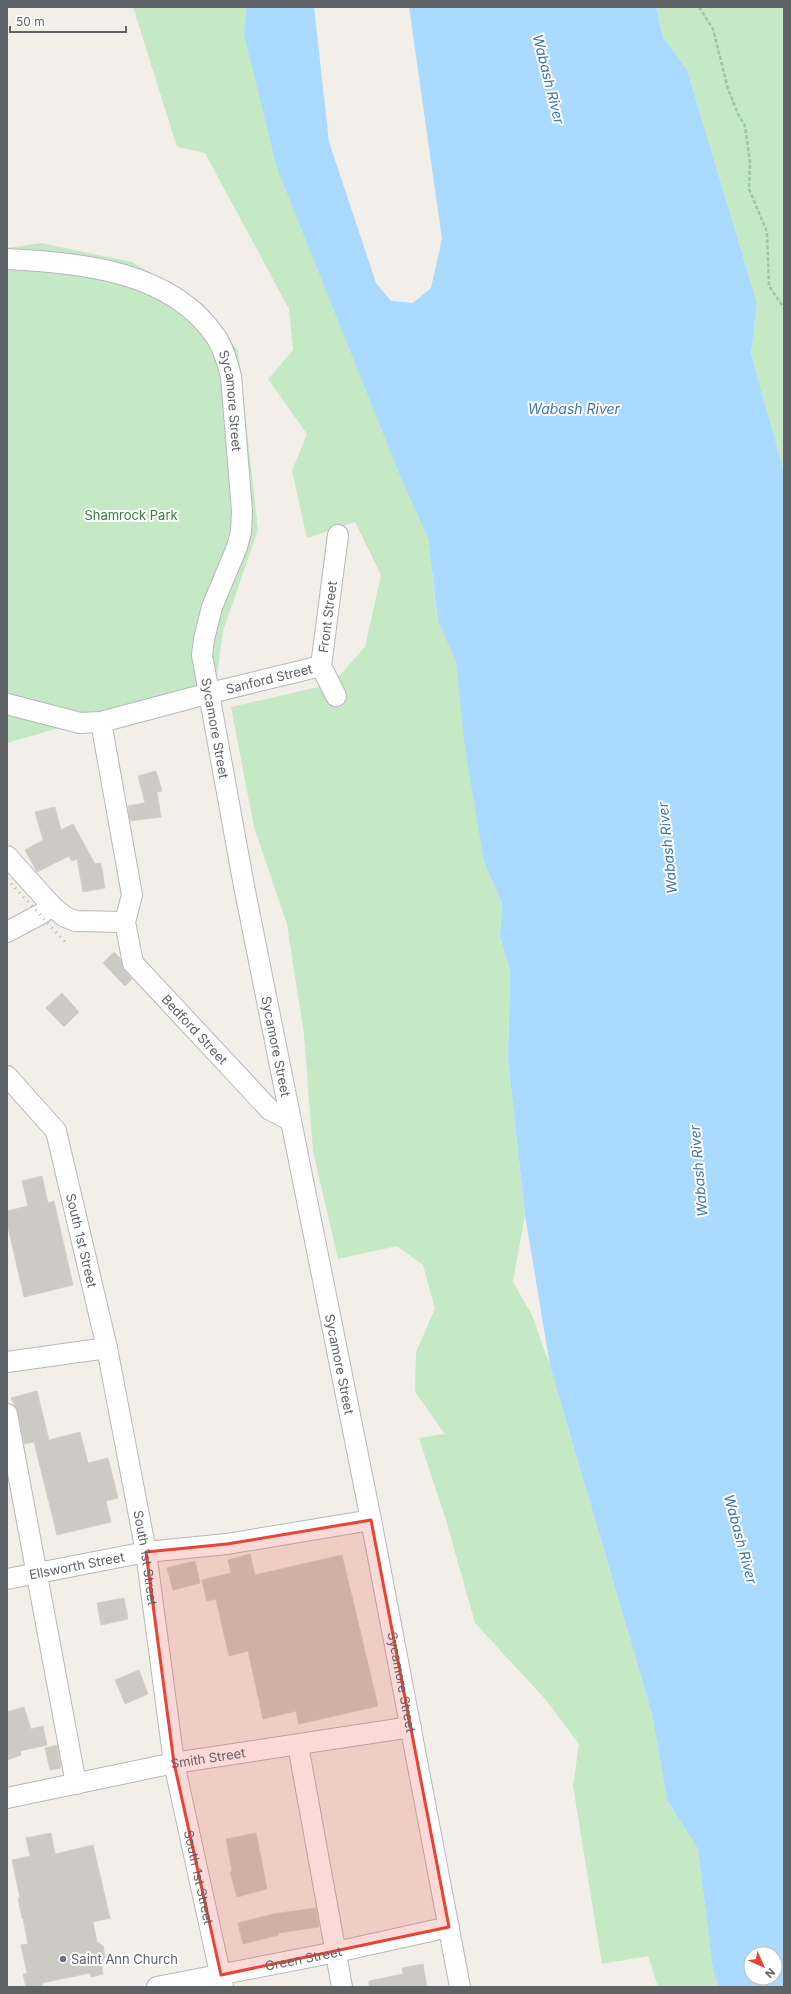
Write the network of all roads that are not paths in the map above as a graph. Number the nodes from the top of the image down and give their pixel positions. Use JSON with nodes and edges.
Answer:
{"nodes":[{"id":1,"x":7,"y":259,"type":"edge"},
{"id":2,"x":338,"y":535,"type":"dead end"},
{"id":3,"x":321,"y":666,"type":"junction"},
{"id":4,"x":210,"y":693,"type":"junction"},
{"id":5,"x":336,"y":696,"type":"dead end"},
{"id":6,"x":7,"y":704,"type":"edge"},
{"id":7,"x":101,"y":722,"type":"junction"},
{"id":8,"x":7,"y":856,"type":"edge"},
{"id":9,"x":52,"y":906,"type":"junction"},
{"id":10,"x":125,"y":922,"type":"junction"},
{"id":11,"x":7,"y":932,"type":"edge"},
{"id":12,"x":7,"y":1076,"type":"edge"},
{"id":13,"x":290,"y":1120,"type":"junction"},
{"id":14,"x":107,"y":1348,"type":"junction"},
{"id":15,"x":7,"y":1362,"type":"edge"},
{"id":16,"x":7,"y":1414,"type":"edge"},
{"id":17,"x":371,"y":1520,"type":"junction"},
{"id":18,"x":146,"y":1552,"type":"junction"},
{"id":19,"x":36,"y":1573,"type":"junction"},
{"id":20,"x":7,"y":1579,"type":"edge"},
{"id":21,"x":411,"y":1727,"type":"junction"},
{"id":22,"x":298,"y":1745,"type":"junction"},
{"id":23,"x":174,"y":1763,"type":"junction"},
{"id":24,"x":76,"y":1784,"type":"junction"},
{"id":25,"x":7,"y":1798,"type":"edge"},
{"id":26,"x":449,"y":1927,"type":"junction"},
{"id":27,"x":336,"y":1952,"type":"junction"},
{"id":28,"x":222,"y":1981,"type":"edge"},
{"id":29,"x":157,"y":1987,"type":"edge"},
{"id":30,"x":342,"y":1987,"type":"edge"},
{"id":31,"x":460,"y":1987,"type":"edge"}],
"edges":[{"from":1,"to":4,"type":"street","name":"Sycamore Street"},
{"from":2,"to":3,"type":"street","name":"Front Street"},
{"from":3,"to":4,"type":"street","name":"Sanford Street"},
{"from":3,"to":5,"type":"street","name":"Front Street"},
{"from":4,"to":7,"type":"street","name":"Sanford Street"},
{"from":4,"to":13,"type":"street","name":"Sycamore Street"},
{"from":6,"to":7,"type":"street","name":"Sanford Street"},
{"from":7,"to":10,"type":"street","name":"Bedford Street"},
{"from":8,"to":9,"type":"street"},
{"from":9,"to":10,"type":"street"},
{"from":9,"to":11,"type":"street"},
{"from":10,"to":13,"type":"street","name":"Bedford Street"},
{"from":12,"to":14,"type":"street","name":"South 1st Street"},
{"from":13,"to":17,"type":"street","name":"Sycamore Street"},
{"from":14,"to":15,"type":"street"},
{"from":14,"to":18,"type":"street","name":"South 1st Street"},
{"from":16,"to":19,"type":"street"},
{"from":17,"to":18,"type":"street"},
{"from":17,"to":21,"type":"street","name":"Sycamore Street"},
{"from":18,"to":19,"type":"street","name":"Ellsworth Street"},
{"from":18,"to":23,"type":"street","name":"South 1st Street"},
{"from":19,"to":20,"type":"street","name":"Ellsworth Street"},
{"from":19,"to":24,"type":"street"},
{"from":21,"to":22,"type":"street","name":"Smith Street"},
{"from":21,"to":26,"type":"street","name":"Sycamore Street"},
{"from":22,"to":23,"type":"street","name":"Smith Street"},
{"from":22,"to":27,"type":"street"},
{"from":23,"to":24,"type":"street","name":"Smith Street"},
{"from":23,"to":28,"type":"street","name":"South 1st Street"},
{"from":24,"to":25,"type":"street","name":"Smith Street"},
{"from":26,"to":27,"type":"street","name":"Green Street"},
{"from":26,"to":31,"type":"street","name":"Sycamore Street"},
{"from":27,"to":28,"type":"street","name":"Green Street"},
{"from":27,"to":30,"type":"street"},
{"from":28,"to":29,"type":"street","name":"Green Street"}]}
